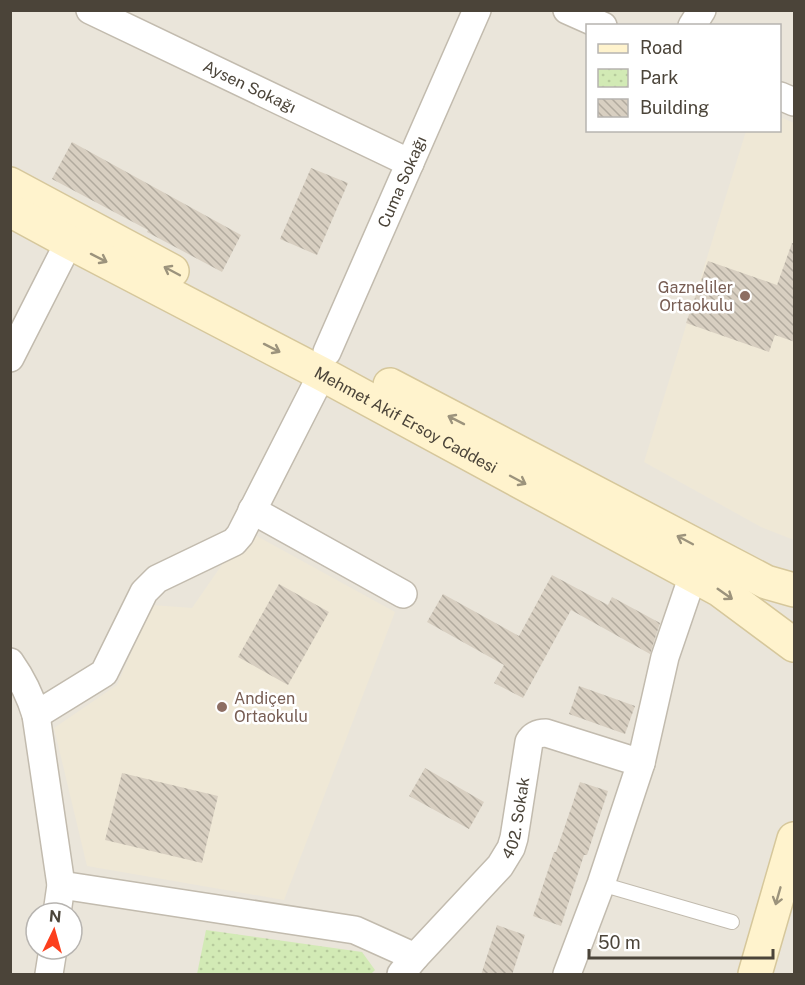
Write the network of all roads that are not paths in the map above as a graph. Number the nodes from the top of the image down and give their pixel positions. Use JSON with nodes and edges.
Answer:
{"nodes":[{"id":1,"x":477,"y":10,"type":"edge"},
{"id":2,"x":567,"y":10,"type":"edge"},
{"id":3,"x":702,"y":10,"type":"edge"},
{"id":4,"x":101,"y":13,"type":"edge"},
{"id":5,"x":598,"y":24,"type":"edge"},
{"id":6,"x":693,"y":24,"type":"edge"},
{"id":7,"x":781,"y":96,"type":"edge"},
{"id":8,"x":795,"y":102,"type":"edge"},
{"id":9,"x":410,"y":163,"type":"junction"},
{"id":10,"x":10,"y":184,"type":"edge"},
{"id":11,"x":10,"y":210,"type":"edge"},
{"id":12,"x":69,"y":242,"type":"junction"},
{"id":13,"x":10,"y":358,"type":"edge"},
{"id":14,"x":324,"y":363,"type":"junction"},
{"id":15,"x":252,"y":510,"type":"junction"},
{"id":16,"x":693,"y":575,"type":"junction"},
{"id":17,"x":795,"y":590,"type":"edge"},
{"id":18,"x":403,"y":594,"type":"dead end"},
{"id":19,"x":795,"y":645,"type":"edge"},
{"id":20,"x":10,"y":662,"type":"edge"},
{"id":21,"x":36,"y":715,"type":"junction"},
{"id":22,"x":641,"y":763,"type":"junction"},
{"id":23,"x":795,"y":839,"type":"edge"},
{"id":24,"x":601,"y":884,"type":"junction"},
{"id":25,"x":61,"y":885,"type":"junction"},
{"id":26,"x":59,"y":901,"type":"edge"},
{"id":27,"x":732,"y":922,"type":"dead end"},
{"id":28,"x":408,"y":966,"type":"edge"},
{"id":29,"x":567,"y":975,"type":"edge"},
{"id":30,"x":755,"y":975,"type":"edge"}],
"edges":[{"from":1,"to":9,"type":"street","name":"Cuma Sokağı"},
{"from":2,"to":5,"type":"street"},
{"from":3,"to":6,"type":"street"},
{"from":4,"to":9,"type":"street","name":"Aysen Sokağı"},
{"from":7,"to":8,"type":"street"},
{"from":9,"to":14,"type":"street","name":"Cuma Sokağı"},
{"from":14,"to":10,"type":"main road","name":"Mehmet Akif Ersoy Caddesi","one_way":true},
{"from":11,"to":12,"type":"main road","name":"Mehmet Akif Ersoy Caddesi"},
{"from":12,"to":13,"type":"street"},
{"from":12,"to":14,"type":"main road","name":"Mehmet Akif Ersoy Caddesi","one_way":true},
{"from":14,"to":15,"type":"street","name":"Cuma Sokağı"},
{"from":14,"to":16,"type":"main road","name":"Mehmet Akif Ersoy Caddesi","one_way":true},
{"from":17,"to":14,"type":"main road","name":"Mehmet Akif Ersoy Caddesi","one_way":true},
{"from":15,"to":18,"type":"street"},
{"from":15,"to":21,"type":"street","name":"Cuma Sokağı"},
{"from":16,"to":19,"type":"main road","name":"Mehmet Akif Ersoy Caddesi","one_way":true},
{"from":16,"to":22,"type":"street"},
{"from":20,"to":21,"type":"street"},
{"from":21,"to":25,"type":"street"},
{"from":22,"to":24,"type":"street"},
{"from":22,"to":28,"type":"street","name":"402. Sokak"},
{"from":23,"to":30,"type":"main road","one_way":true},
{"from":24,"to":27,"type":"lane"},
{"from":24,"to":29,"type":"street"},
{"from":25,"to":26,"type":"street"},
{"from":25,"to":28,"type":"street"}]}
